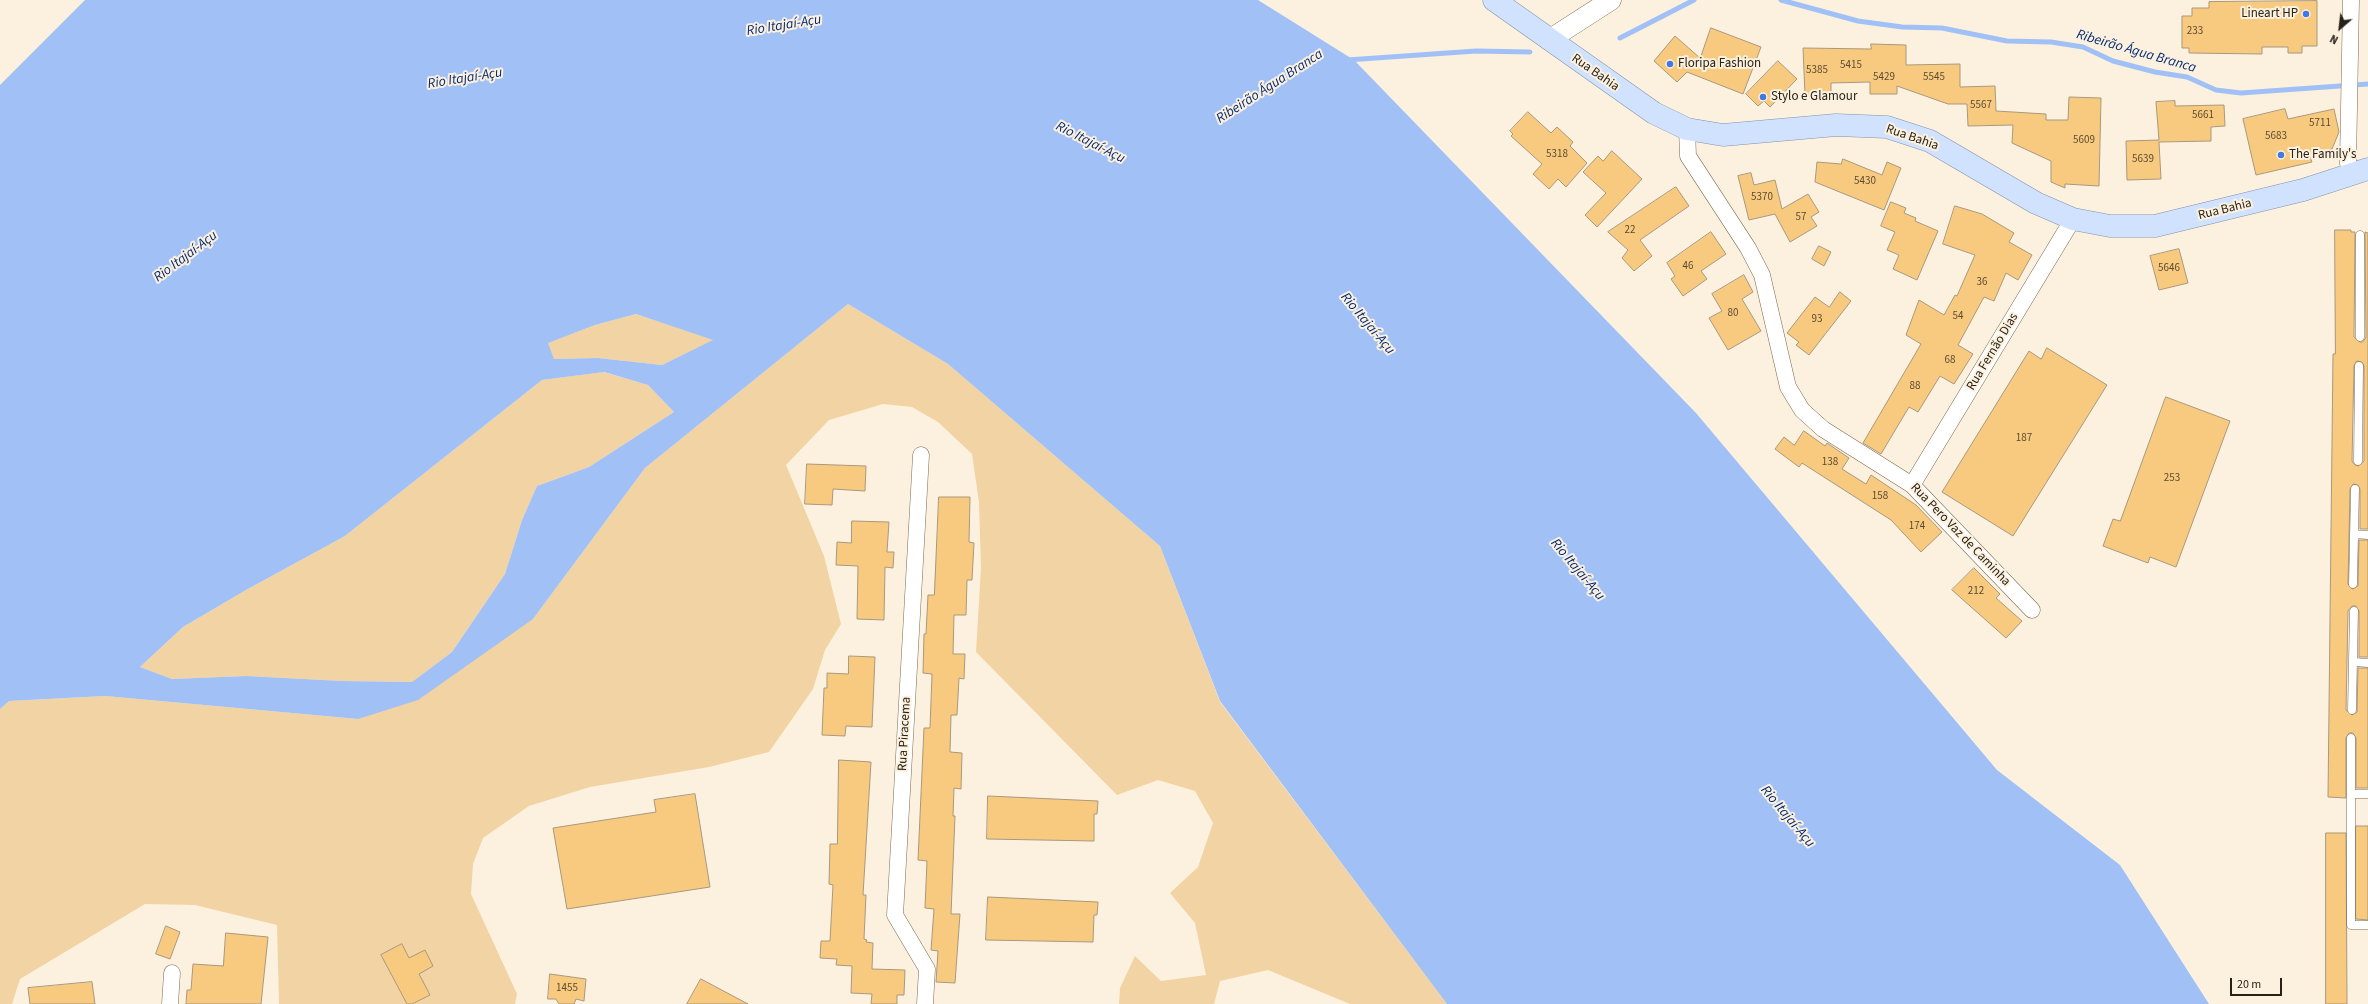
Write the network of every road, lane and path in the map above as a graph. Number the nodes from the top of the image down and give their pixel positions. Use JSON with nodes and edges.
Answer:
{"nodes":[{"id":1,"x":1494,"y":0,"type":"edge"},
{"id":2,"x":1611,"y":0,"type":"edge"},
{"id":3,"x":2351,"y":0,"type":"edge"},
{"id":4,"x":1549,"y":40,"type":"junction"},
{"id":5,"x":1687,"y":129,"type":"junction"},
{"id":6,"x":2359,"y":171,"type":"edge"},
{"id":7,"x":2073,"y":219,"type":"junction"},
{"id":8,"x":2360,"y":235,"type":"dead end"},
{"id":9,"x":2364,"y":275,"type":"edge"},
{"id":10,"x":2360,"y":337,"type":"dead end"},
{"id":11,"x":2359,"y":366,"type":"dead end"},
{"id":12,"x":2359,"y":405,"type":"junction"},
{"id":13,"x":2368,"y":406,"type":"edge"},
{"id":14,"x":921,"y":455,"type":"dead end"},
{"id":15,"x":2358,"y":461,"type":"dead end"},
{"id":16,"x":1912,"y":485,"type":"junction"},
{"id":17,"x":2355,"y":489,"type":"dead end"},
{"id":18,"x":2354,"y":534,"type":"junction"},
{"id":19,"x":2368,"y":535,"type":"edge"},
{"id":20,"x":2353,"y":584,"type":"dead end"},
{"id":21,"x":2032,"y":610,"type":"dead end"},
{"id":22,"x":2354,"y":611,"type":"dead end"},
{"id":23,"x":2354,"y":662,"type":"junction"},
{"id":24,"x":2368,"y":663,"type":"edge"},
{"id":25,"x":2352,"y":710,"type":"dead end"},
{"id":26,"x":2351,"y":738,"type":"dead end"},
{"id":27,"x":2351,"y":794,"type":"junction"},
{"id":28,"x":2368,"y":794,"type":"edge"},
{"id":29,"x":2368,"y":925,"type":"edge"},
{"id":30,"x":172,"y":973,"type":"dead end"},
{"id":31,"x":170,"y":1004,"type":"edge"},
{"id":32,"x":925,"y":1004,"type":"edge"}],
"edges":[{"from":1,"to":4,"type":"main road","name":"Rua Bahia"},
{"from":2,"to":4,"type":"street"},
{"from":3,"to":6,"type":"street"},
{"from":4,"to":5,"type":"main road","name":"Rua Bahia"},
{"from":5,"to":7,"type":"main road","name":"Rua Bahia"},
{"from":5,"to":16,"type":"street","name":"Rua Pero Vaz de Caminha"},
{"from":6,"to":7,"type":"main road","name":"Rua Bahia"},
{"from":7,"to":16,"type":"street","name":"Rua Fernão Dias"},
{"from":8,"to":9,"type":"lane"},
{"from":9,"to":10,"type":"lane"},
{"from":11,"to":12,"type":"lane"},
{"from":12,"to":13,"type":"lane"},
{"from":12,"to":15,"type":"lane"},
{"from":14,"to":32,"type":"street","name":"Rua Piracema"},
{"from":16,"to":21,"type":"street","name":"Rua Pero Vaz de Caminha"},
{"from":17,"to":18,"type":"lane"},
{"from":18,"to":19,"type":"lane"},
{"from":18,"to":20,"type":"lane"},
{"from":22,"to":23,"type":"lane"},
{"from":23,"to":24,"type":"lane"},
{"from":23,"to":25,"type":"lane"},
{"from":26,"to":27,"type":"lane"},
{"from":27,"to":28,"type":"lane"},
{"from":27,"to":29,"type":"lane"},
{"from":30,"to":31,"type":"street"}]}
